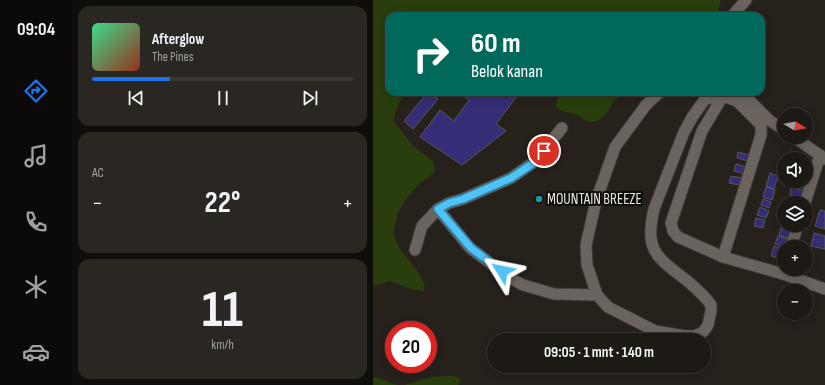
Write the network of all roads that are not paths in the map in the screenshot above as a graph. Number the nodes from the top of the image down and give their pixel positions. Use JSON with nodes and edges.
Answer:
{"nodes":[{"id":1,"x":745,"y":0,"type":"edge"},
{"id":2,"x":735,"y":12,"type":"edge"},
{"id":3,"x":656,"y":96,"type":"edge"},
{"id":4,"x":723,"y":96,"type":"junction"},
{"id":5,"x":741,"y":96,"type":"edge"},
{"id":6,"x":777,"y":125,"type":"edge"},
{"id":7,"x":562,"y":128,"type":"dead end"},
{"id":8,"x":803,"y":144,"type":"edge"},
{"id":9,"x":822,"y":157,"type":"edge"},
{"id":10,"x":808,"y":196,"type":"edge"},
{"id":11,"x":438,"y":209,"type":"junction"},
{"id":12,"x":415,"y":250,"type":"dead end"},
{"id":13,"x":723,"y":257,"type":"junction"},
{"id":14,"x":777,"y":270,"type":"edge"},
{"id":15,"x":793,"y":276,"type":"edge"},
{"id":16,"x":825,"y":289,"type":"edge"},
{"id":17,"x":597,"y":295,"type":"junction"}],
"edges":[{"from":1,"to":2,"type":"street"},
{"from":3,"to":17,"type":"street"},
{"from":4,"to":5,"type":"street"},
{"from":4,"to":13,"type":"street"},
{"from":4,"to":17,"type":"street"},
{"from":5,"to":6,"type":"street"},
{"from":5,"to":13,"type":"street"},
{"from":7,"to":11,"type":"street"},
{"from":8,"to":9,"type":"street"},
{"from":9,"to":10,"type":"street"},
{"from":11,"to":12,"type":"street"},
{"from":11,"to":17,"type":"street"},
{"from":13,"to":14,"type":"street"},
{"from":15,"to":16,"type":"street"}]}
